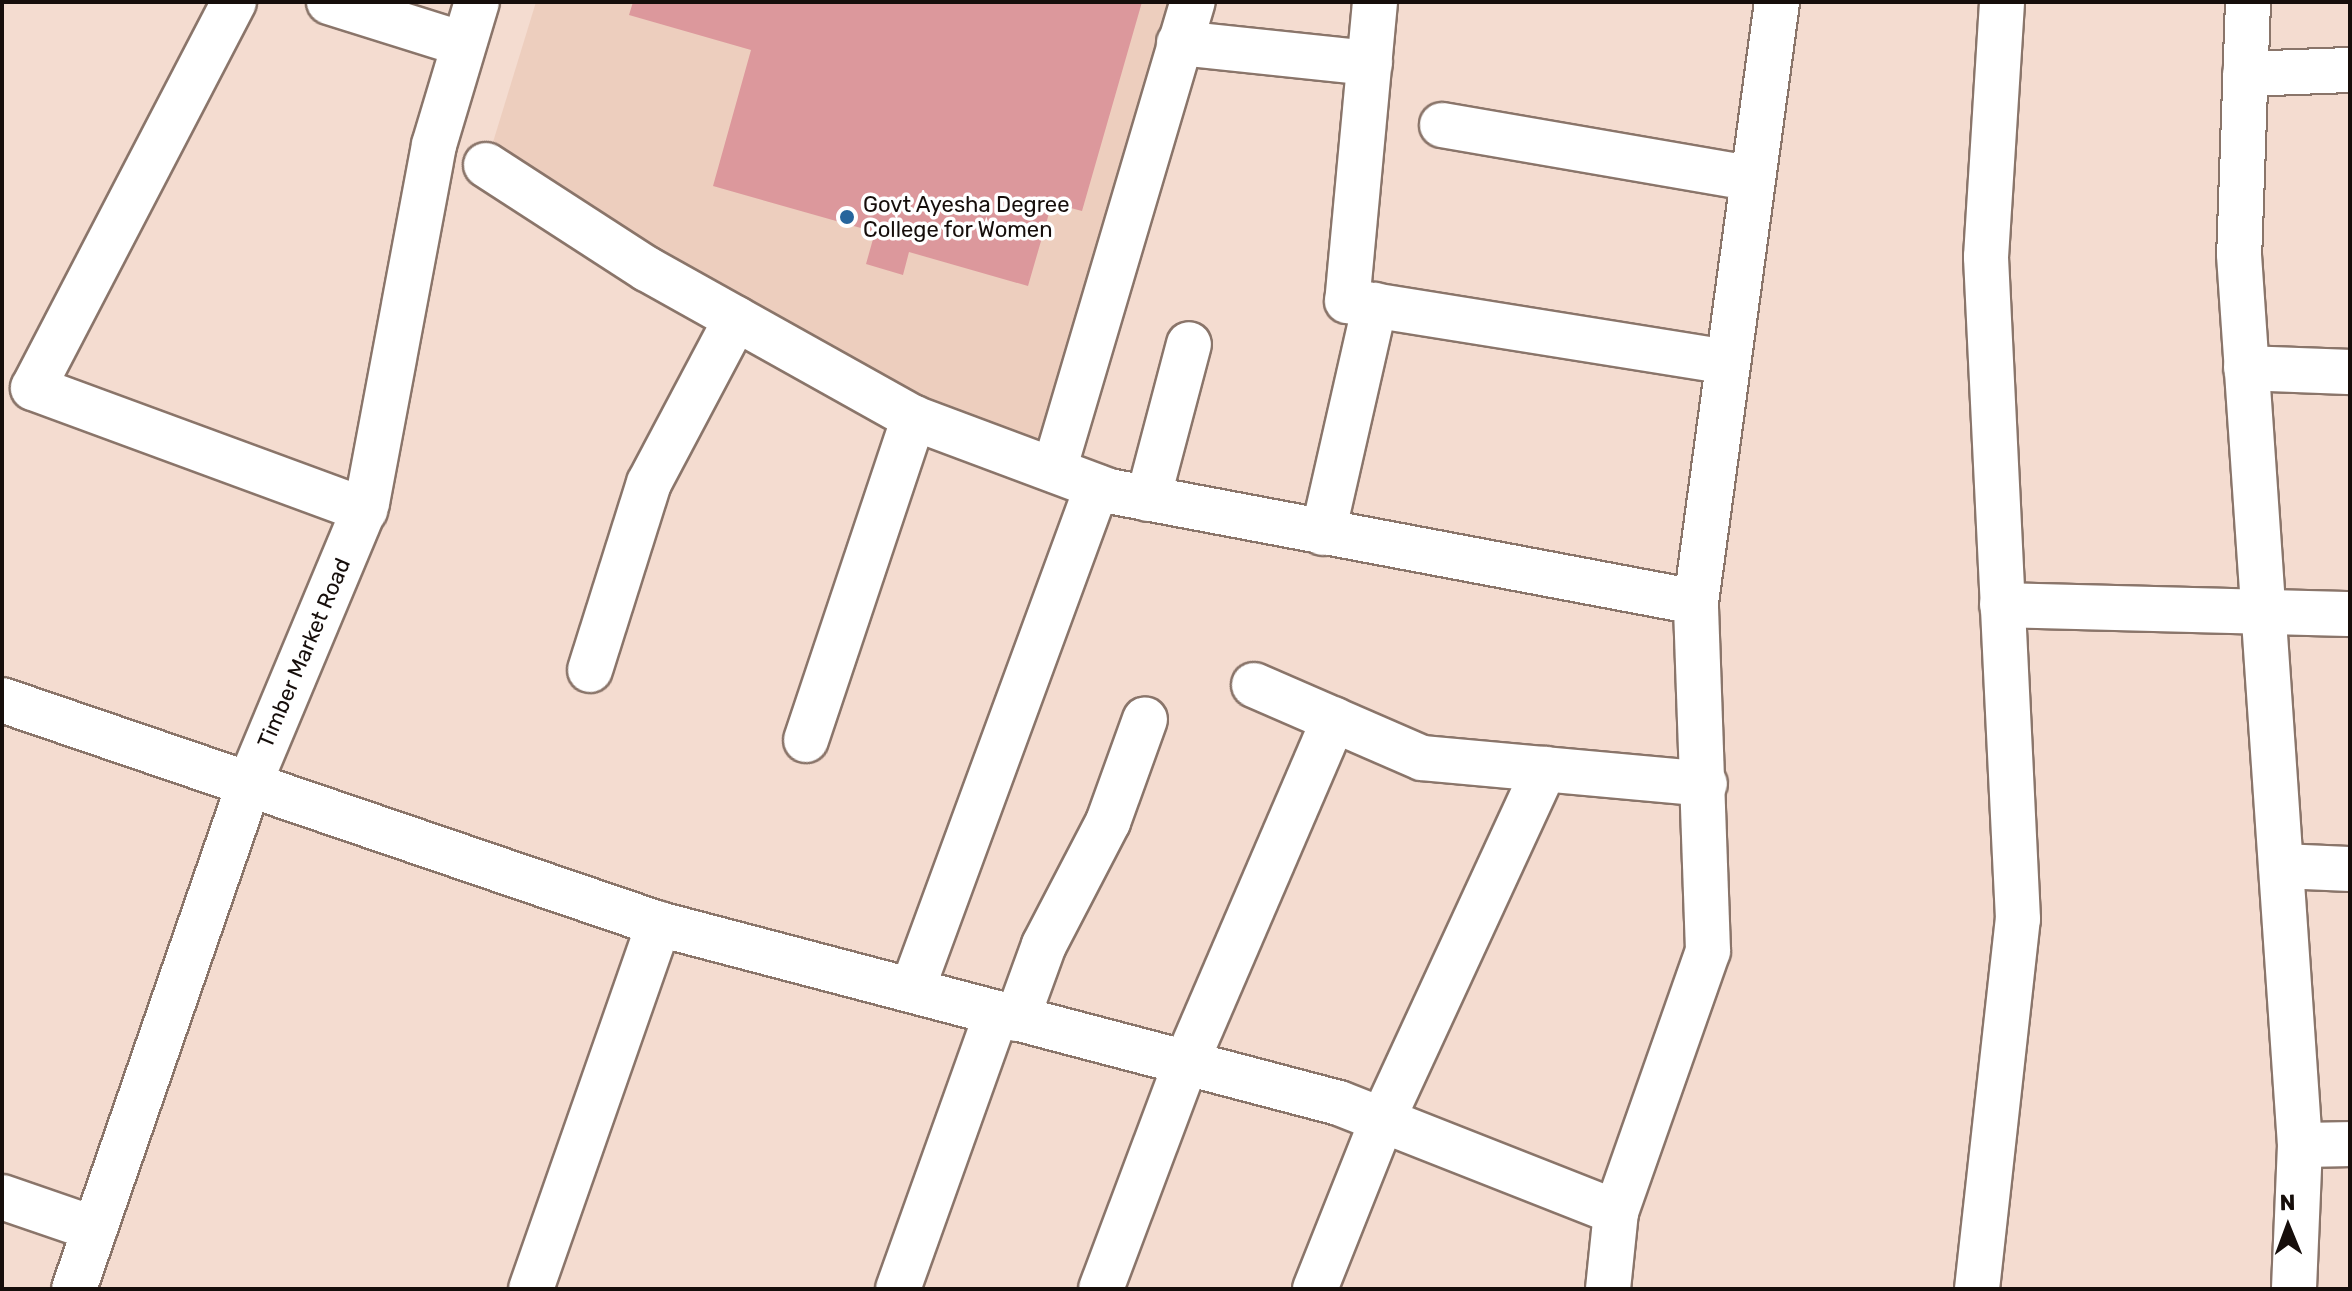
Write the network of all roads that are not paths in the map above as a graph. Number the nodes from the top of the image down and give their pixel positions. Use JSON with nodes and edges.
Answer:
{"nodes":[{"id":1,"x":234,"y":2,"type":"edge"},
{"id":2,"x":329,"y":2,"type":"edge"},
{"id":3,"x":477,"y":2,"type":"edge"},
{"id":4,"x":1193,"y":2,"type":"edge"},
{"id":5,"x":1375,"y":2,"type":"edge"},
{"id":6,"x":2002,"y":2,"type":"edge"},
{"id":7,"x":2248,"y":2,"type":"edge"},
{"id":8,"x":1771,"y":3,"type":"edge"},
{"id":9,"x":1179,"y":43,"type":"junction"},
{"id":10,"x":463,"y":44,"type":"junction"},
{"id":11,"x":1370,"y":63,"type":"junction"},
{"id":12,"x":2350,"y":70,"type":"edge"},
{"id":13,"x":2245,"y":74,"type":"junction"},
{"id":14,"x":1442,"y":125,"type":"dead end"},
{"id":15,"x":486,"y":165,"type":"dead end"},
{"id":16,"x":1750,"y":178,"type":"junction"},
{"id":17,"x":1375,"y":305,"type":"junction"},
{"id":18,"x":736,"y":319,"type":"junction"},
{"id":19,"x":1189,"y":344,"type":"dead end"},
{"id":20,"x":1727,"y":362,"type":"junction"},
{"id":21,"x":2246,"y":368,"type":"junction"},
{"id":22,"x":2350,"y":372,"type":"edge"},
{"id":23,"x":914,"y":418,"type":"junction"},
{"id":24,"x":1054,"y":470,"type":"junction"},
{"id":25,"x":1097,"y":487,"type":"junction"},
{"id":26,"x":1148,"y":499,"type":"junction"},
{"id":27,"x":365,"y":510,"type":"junction"},
{"id":28,"x":1323,"y":533,"type":"junction"},
{"id":29,"x":1696,"y":602,"type":"junction"},
{"id":30,"x":2002,"y":605,"type":"junction"},
{"id":31,"x":2263,"y":607,"type":"junction"},
{"id":32,"x":2350,"y":614,"type":"edge"},
{"id":33,"x":590,"y":670,"type":"dead end"},
{"id":34,"x":1254,"y":685,"type":"dead end"},
{"id":35,"x":2,"y":700,"type":"edge"},
{"id":36,"x":1145,"y":719,"type":"dead end"},
{"id":37,"x":1334,"y":720,"type":"junction"},
{"id":38,"x":806,"y":740,"type":"dead end"},
{"id":39,"x":1545,"y":769,"type":"junction"},
{"id":40,"x":1705,"y":784,"type":"junction"},
{"id":41,"x":248,"y":787,"type":"junction"},
{"id":42,"x":2281,"y":866,"type":"junction"},
{"id":43,"x":2350,"y":869,"type":"edge"},
{"id":44,"x":659,"y":924,"type":"junction"},
{"id":45,"x":912,"y":990,"type":"junction"},
{"id":46,"x":1007,"y":1016,"type":"junction"},
{"id":47,"x":1186,"y":1063,"type":"junction"},
{"id":48,"x":1382,"y":1121,"type":"junction"},
{"id":49,"x":2350,"y":1144,"type":"edge"},
{"id":50,"x":2300,"y":1145,"type":"junction"},
{"id":51,"x":2,"y":1197,"type":"edge"},
{"id":52,"x":1616,"y":1212,"type":"junction"},
{"id":53,"x":95,"y":1229,"type":"junction"},
{"id":54,"x":74,"y":1289,"type":"edge"},
{"id":55,"x":531,"y":1289,"type":"edge"},
{"id":56,"x":898,"y":1289,"type":"edge"},
{"id":57,"x":1101,"y":1289,"type":"edge"},
{"id":58,"x":1315,"y":1289,"type":"edge"},
{"id":59,"x":1608,"y":1289,"type":"edge"},
{"id":60,"x":1977,"y":1289,"type":"edge"},
{"id":61,"x":2294,"y":1289,"type":"edge"}],
"edges":[{"from":1,"to":27,"type":"street"},
{"from":2,"to":10,"type":"street"},
{"from":3,"to":10,"type":"street","name":"Timber Market Road"},
{"from":4,"to":9,"type":"street"},
{"from":5,"to":11,"type":"street"},
{"from":6,"to":30,"type":"street"},
{"from":7,"to":13,"type":"street"},
{"from":8,"to":16,"type":"street"},
{"from":9,"to":11,"type":"street"},
{"from":9,"to":24,"type":"street"},
{"from":10,"to":27,"type":"street","name":"Timber Market Road"},
{"from":11,"to":17,"type":"street"},
{"from":12,"to":13,"type":"street"},
{"from":13,"to":21,"type":"street"},
{"from":14,"to":16,"type":"street"},
{"from":15,"to":18,"type":"street"},
{"from":16,"to":20,"type":"street"},
{"from":17,"to":20,"type":"street"},
{"from":17,"to":28,"type":"street"},
{"from":18,"to":23,"type":"street"},
{"from":18,"to":33,"type":"street"},
{"from":19,"to":26,"type":"street"},
{"from":20,"to":29,"type":"street"},
{"from":21,"to":22,"type":"street"},
{"from":21,"to":31,"type":"street"},
{"from":23,"to":24,"type":"street"},
{"from":23,"to":38,"type":"street"},
{"from":24,"to":25,"type":"street"},
{"from":25,"to":26,"type":"street"},
{"from":25,"to":45,"type":"street"},
{"from":26,"to":28,"type":"street"},
{"from":27,"to":41,"type":"street","name":"Timber Market Road"},
{"from":28,"to":29,"type":"street"},
{"from":29,"to":40,"type":"street"},
{"from":30,"to":31,"type":"street"},
{"from":30,"to":60,"type":"street"},
{"from":31,"to":32,"type":"street"},
{"from":31,"to":42,"type":"street"},
{"from":34,"to":37,"type":"street"},
{"from":35,"to":41,"type":"street"},
{"from":36,"to":46,"type":"street"},
{"from":37,"to":39,"type":"street"},
{"from":37,"to":47,"type":"street"},
{"from":39,"to":40,"type":"street"},
{"from":39,"to":48,"type":"street"},
{"from":40,"to":52,"type":"street"},
{"from":41,"to":44,"type":"street"},
{"from":41,"to":53,"type":"street","name":"Timber Market Road"},
{"from":42,"to":43,"type":"street"},
{"from":42,"to":50,"type":"street"},
{"from":44,"to":45,"type":"street"},
{"from":44,"to":55,"type":"street"},
{"from":45,"to":46,"type":"street"},
{"from":46,"to":47,"type":"street"},
{"from":46,"to":56,"type":"street"},
{"from":47,"to":48,"type":"street"},
{"from":47,"to":57,"type":"street"},
{"from":48,"to":52,"type":"street"},
{"from":48,"to":58,"type":"street"},
{"from":49,"to":50,"type":"street"},
{"from":50,"to":61,"type":"street"},
{"from":51,"to":53,"type":"street"},
{"from":52,"to":59,"type":"street"},
{"from":53,"to":54,"type":"street","name":"Timber Market Road"}]}
